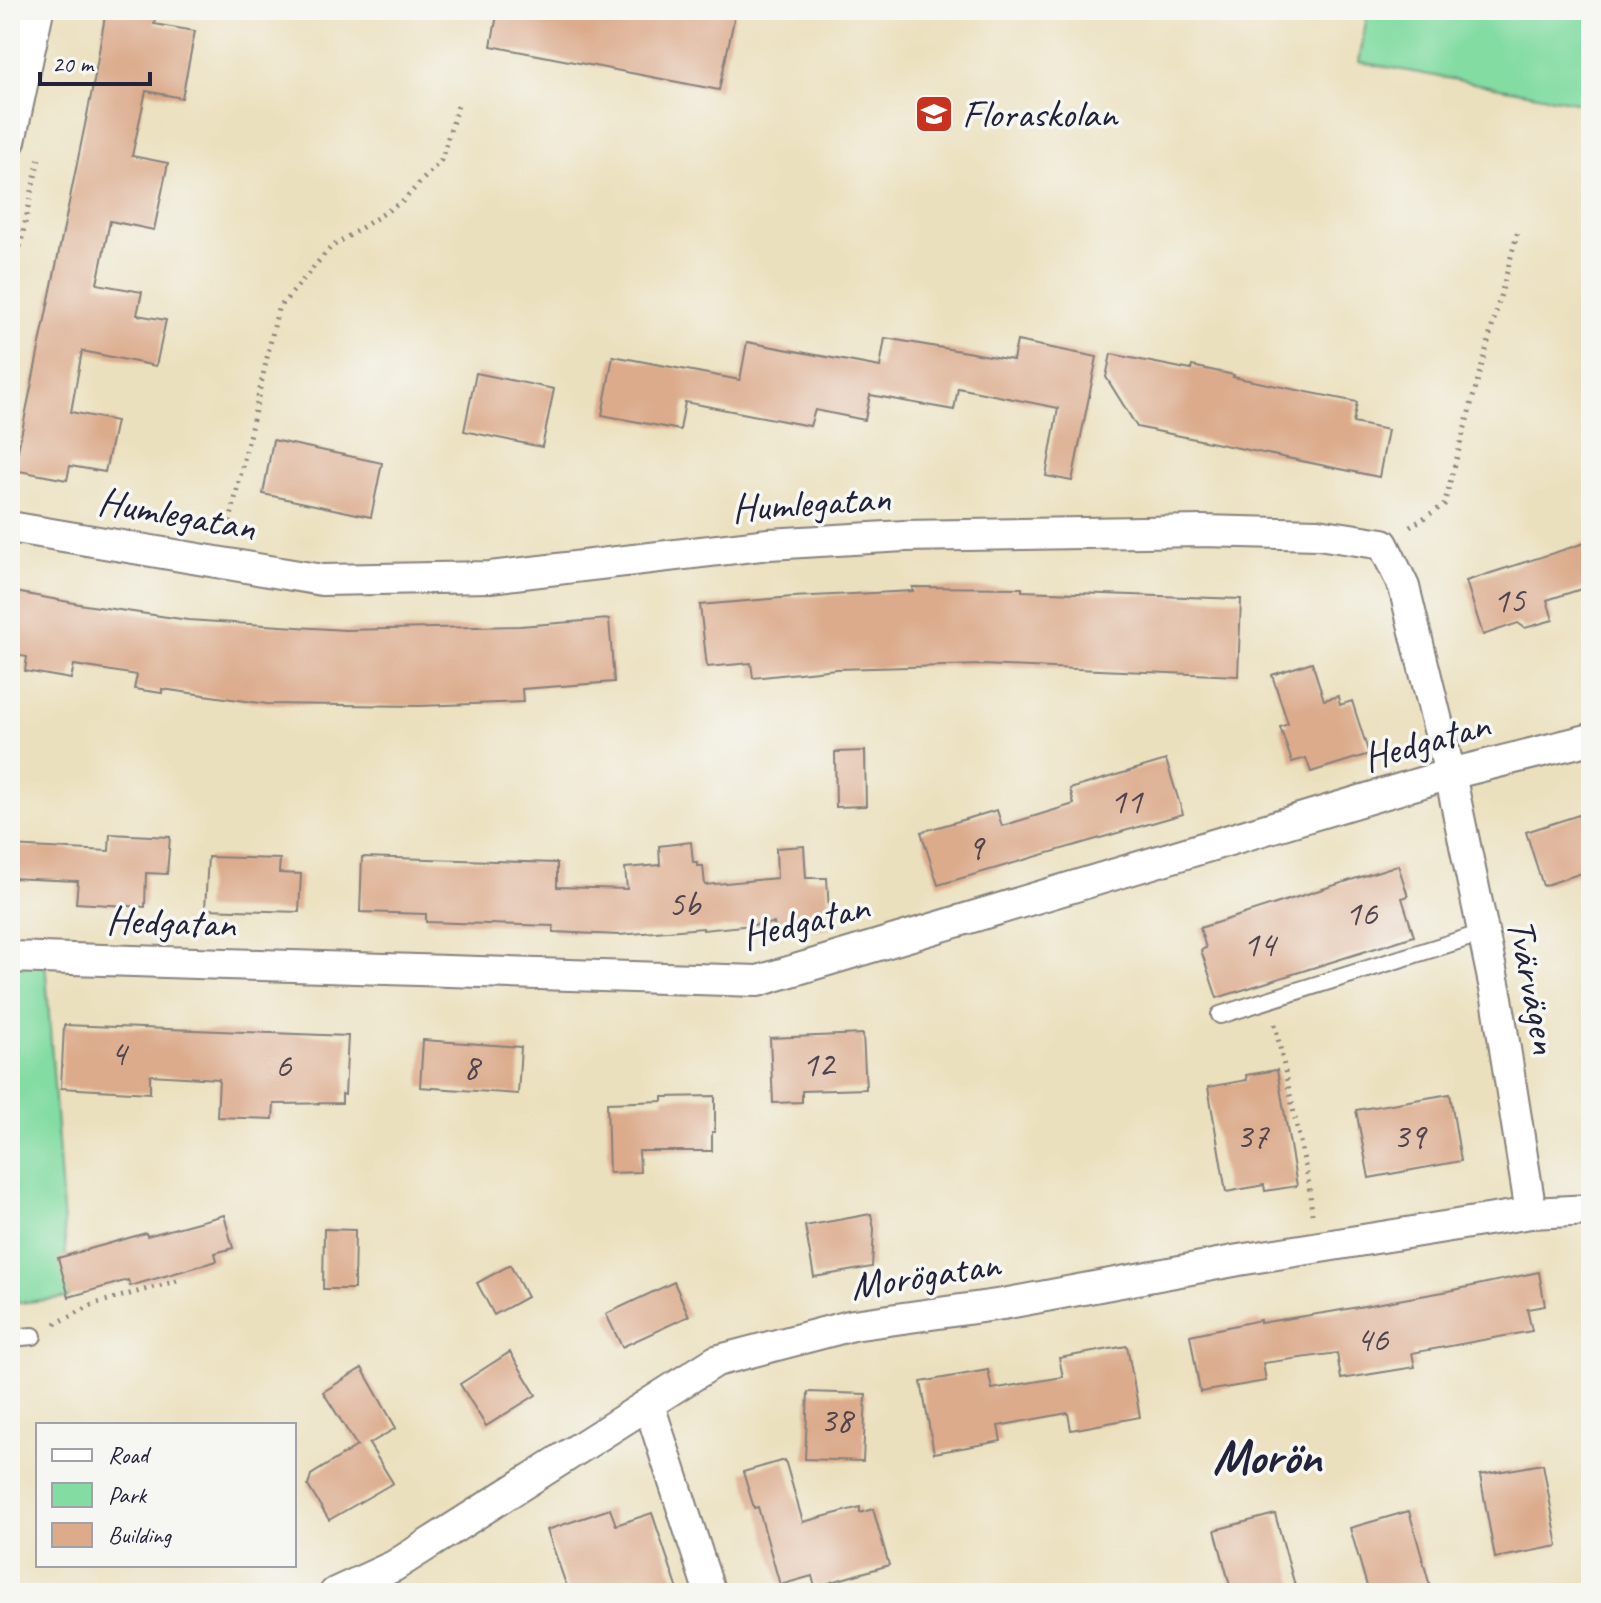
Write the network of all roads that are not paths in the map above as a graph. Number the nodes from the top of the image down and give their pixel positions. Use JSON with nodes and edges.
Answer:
{"nodes":[{"id":1,"x":38,"y":10,"type":"edge"},
{"id":2,"x":10,"y":141,"type":"edge"},
{"id":3,"x":10,"y":527,"type":"edge"},
{"id":4,"x":1591,"y":739,"type":"edge"},
{"id":5,"x":1450,"y":774,"type":"junction"},
{"id":6,"x":1483,"y":933,"type":"junction"},
{"id":7,"x":10,"y":957,"type":"edge"},
{"id":8,"x":1220,"y":1015,"type":"dead end"},
{"id":9,"x":1591,"y":1210,"type":"edge"},
{"id":10,"x":1531,"y":1213,"type":"junction"},
{"id":11,"x":33,"y":1336,"type":"road end"},
{"id":12,"x":10,"y":1338,"type":"edge"},
{"id":13,"x":649,"y":1405,"type":"junction"},
{"id":14,"x":335,"y":1593,"type":"edge"},
{"id":15,"x":710,"y":1593,"type":"edge"}],
"edges":[{"from":1,"to":2,"type":"street"},
{"from":3,"to":5,"type":"street","name":"Humlegatan"},
{"from":4,"to":5,"type":"street","name":"Hedgatan"},
{"from":5,"to":6,"type":"street","name":"Tvärvägen"},
{"from":5,"to":7,"type":"street","name":"Hedgatan"},
{"from":6,"to":8,"type":"lane"},
{"from":6,"to":10,"type":"street","name":"Tvärvägen"},
{"from":9,"to":10,"type":"street","name":"Morögatan"},
{"from":10,"to":13,"type":"street","name":"Morögatan"},
{"from":11,"to":12,"type":"lane"},
{"from":13,"to":14,"type":"street","name":"Morögatan"},
{"from":13,"to":15,"type":"street"}]}
